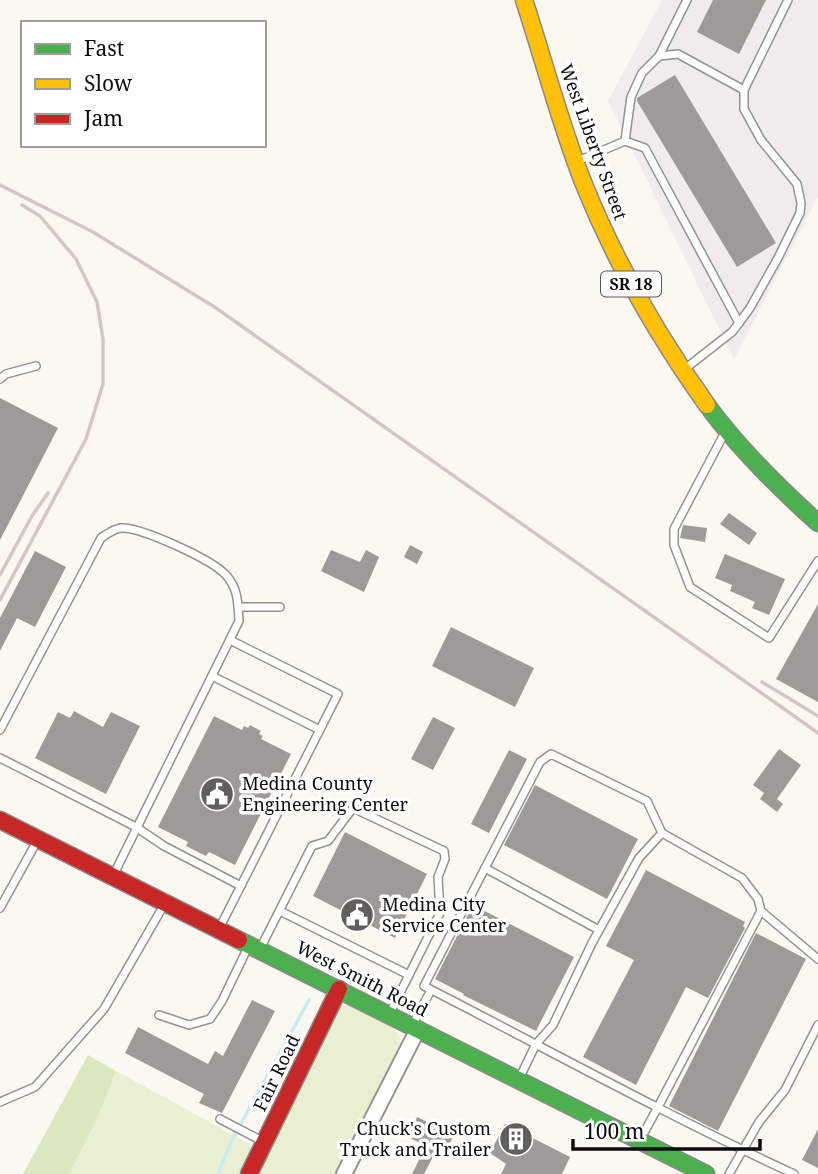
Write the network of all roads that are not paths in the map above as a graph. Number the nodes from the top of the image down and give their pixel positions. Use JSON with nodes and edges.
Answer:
{"nodes":[{"id":1,"x":524,"y":0,"type":"edge"},
{"id":2,"x":687,"y":0,"type":"edge"},
{"id":3,"x":788,"y":0,"type":"edge"},
{"id":4,"x":659,"y":56,"type":"junction"},
{"id":5,"x":744,"y":90,"type":"junction"},
{"id":6,"x":625,"y":142,"type":"junction"},
{"id":7,"x":576,"y":162,"type":"junction"},
{"id":8,"x":739,"y":323,"type":"junction"},
{"id":9,"x":36,"y":366,"type":"dead end"},
{"id":10,"x":683,"y":370,"type":"junction"},
{"id":11,"x":0,"y":379,"type":"edge"},
{"id":12,"x":727,"y":429,"type":"junction"},
{"id":13,"x":818,"y":523,"type":"edge"},
{"id":14,"x":818,"y":561,"type":"edge"},
{"id":15,"x":239,"y":607,"type":"junction"},
{"id":16,"x":280,"y":607,"type":"dead end"},
{"id":17,"x":230,"y":640,"type":"junction"},
{"id":18,"x":212,"y":676,"type":"junction"},
{"id":19,"x":0,"y":730,"type":"edge"},
{"id":20,"x":320,"y":730,"type":"junction"},
{"id":21,"x":0,"y":758,"type":"edge"},
{"id":22,"x":0,"y":820,"type":"edge"},
{"id":23,"x":136,"y":827,"type":"junction"},
{"id":24,"x":662,"y":833,"type":"junction"},
{"id":25,"x":38,"y":839,"type":"junction"},
{"id":26,"x":485,"y":868,"type":"junction"},
{"id":27,"x":113,"y":876,"type":"junction"},
{"id":28,"x":241,"y":886,"type":"junction"},
{"id":29,"x":165,"y":903,"type":"junction"},
{"id":30,"x":0,"y":908,"type":"edge"},
{"id":31,"x":279,"y":911,"type":"junction"},
{"id":32,"x":761,"y":911,"type":"junction"},
{"id":33,"x":219,"y":929,"type":"junction"},
{"id":34,"x":599,"y":930,"type":"junction"},
{"id":35,"x":255,"y":947,"type":"junction"},
{"id":36,"x":818,"y":959,"type":"edge"},
{"id":37,"x":409,"y":975,"type":"junction"},
{"id":38,"x":339,"y":989,"type":"junction"},
{"id":39,"x":431,"y":990,"type":"junction"},
{"id":40,"x":159,"y":1015,"type":"dead end"},
{"id":41,"x":390,"y":1015,"type":"junction"},
{"id":42,"x":818,"y":1025,"type":"edge"},
{"id":43,"x":415,"y":1028,"type":"junction"},
{"id":44,"x":536,"y":1044,"type":"junction"},
{"id":45,"x":519,"y":1080,"type":"junction"},
{"id":46,"x":0,"y":1102,"type":"edge"},
{"id":47,"x":658,"y":1107,"type":"junction"},
{"id":48,"x":220,"y":1119,"type":"dead end"},
{"id":49,"x":640,"y":1141,"type":"junction"},
{"id":50,"x":264,"y":1143,"type":"junction"},
{"id":51,"x":741,"y":1150,"type":"junction"},
{"id":52,"x":249,"y":1174,"type":"edge"},
{"id":53,"x":344,"y":1174,"type":"edge"},
{"id":54,"x":706,"y":1174,"type":"edge"},
{"id":55,"x":729,"y":1174,"type":"edge"},
{"id":56,"x":794,"y":1174,"type":"edge"}],
"edges":[{"from":1,"to":7,"type":"main road","name":"West Liberty Street","number":"SR 18"},
{"from":2,"to":4,"type":"lane"},
{"from":3,"to":5,"type":"lane"},
{"from":4,"to":5,"type":"lane"},
{"from":4,"to":6,"type":"lane"},
{"from":5,"to":8,"type":"lane"},
{"from":6,"to":7,"type":"lane"},
{"from":6,"to":8,"type":"lane"},
{"from":7,"to":10,"type":"main road","name":"West Liberty Street","number":"SR 18"},
{"from":8,"to":10,"type":"lane"},
{"from":9,"to":11,"type":"lane"},
{"from":10,"to":12,"type":"main road","name":"West Liberty Street","number":"SR 18"},
{"from":12,"to":13,"type":"main road","name":"West Liberty Street","number":"SR 18"},
{"from":12,"to":14,"type":"lane"},
{"from":15,"to":16,"type":"lane"},
{"from":15,"to":17,"type":"lane"},
{"from":15,"to":19,"type":"lane"},
{"from":17,"to":18,"type":"lane"},
{"from":17,"to":20,"type":"lane"},
{"from":18,"to":20,"type":"lane"},
{"from":18,"to":23,"type":"lane"},
{"from":20,"to":28,"type":"lane"},
{"from":21,"to":23,"type":"lane"},
{"from":22,"to":25,"type":"main road","name":"West Smith Road"},
{"from":23,"to":27,"type":"lane"},
{"from":23,"to":28,"type":"lane"},
{"from":24,"to":26,"type":"lane"},
{"from":24,"to":32,"type":"lane"},
{"from":24,"to":34,"type":"lane"},
{"from":25,"to":27,"type":"main road","name":"West Smith Road"},
{"from":25,"to":30,"type":"lane"},
{"from":26,"to":34,"type":"lane"},
{"from":26,"to":39,"type":"lane"},
{"from":27,"to":29,"type":"main road","name":"West Smith Road"},
{"from":28,"to":33,"type":"lane"},
{"from":29,"to":33,"type":"main road","name":"West Smith Road"},
{"from":29,"to":46,"type":"lane"},
{"from":31,"to":35,"type":"lane"},
{"from":31,"to":37,"type":"lane"},
{"from":31,"to":37,"type":"lane"},
{"from":32,"to":36,"type":"lane"},
{"from":32,"to":47,"type":"lane"},
{"from":33,"to":35,"type":"main road","name":"West Smith Road"},
{"from":34,"to":44,"type":"lane"},
{"from":35,"to":38,"type":"main road","name":"West Smith Road"},
{"from":35,"to":40,"type":"lane"},
{"from":37,"to":41,"type":"lane"},
{"from":38,"to":41,"type":"main road","name":"West Smith Road"},
{"from":38,"to":50,"type":"main road","name":"Fair Road"},
{"from":39,"to":43,"type":"lane"},
{"from":39,"to":44,"type":"lane"},
{"from":41,"to":43,"type":"main road","name":"West Smith Road"},
{"from":42,"to":51,"type":"lane"},
{"from":43,"to":45,"type":"main road","name":"West Smith Road"},
{"from":43,"to":53,"type":"street"},
{"from":44,"to":45,"type":"lane"},
{"from":44,"to":47,"type":"lane"},
{"from":45,"to":49,"type":"main road","name":"West Smith Road"},
{"from":47,"to":49,"type":"lane"},
{"from":47,"to":51,"type":"lane"},
{"from":48,"to":50,"type":"lane"},
{"from":49,"to":54,"type":"main road","name":"West Smith Road"},
{"from":50,"to":52,"type":"main road","name":"Fair Road"},
{"from":51,"to":55,"type":"lane"},
{"from":51,"to":56,"type":"lane"}]}
